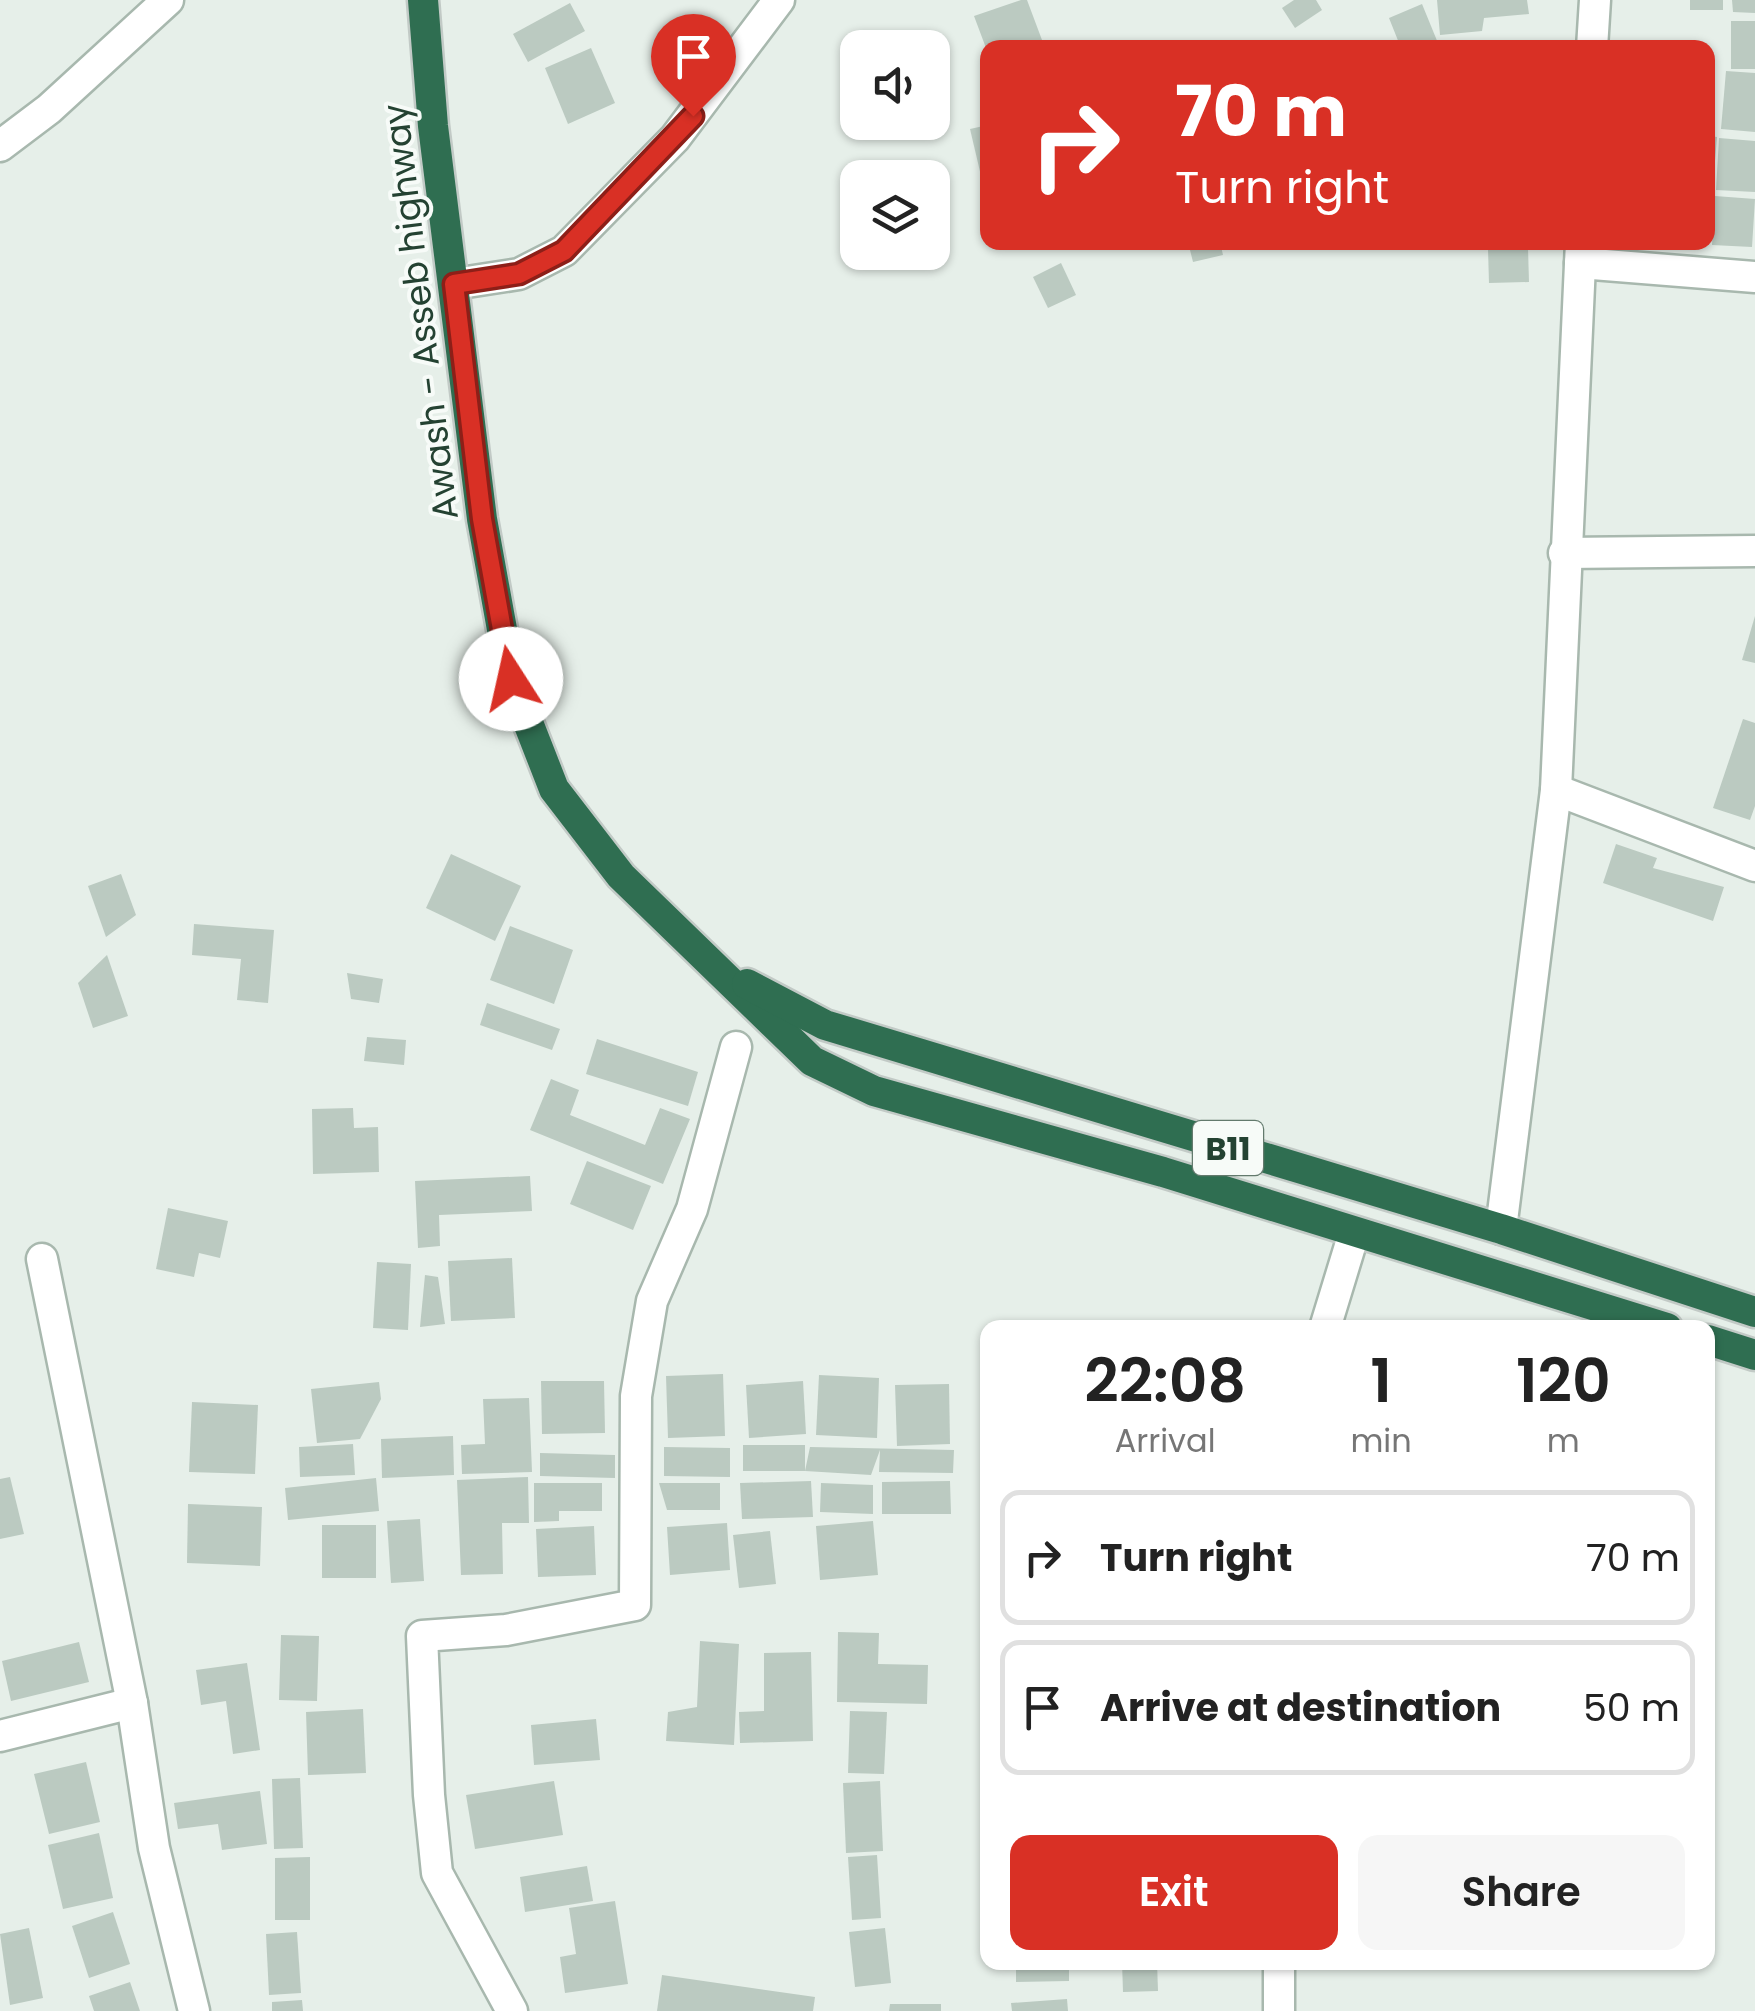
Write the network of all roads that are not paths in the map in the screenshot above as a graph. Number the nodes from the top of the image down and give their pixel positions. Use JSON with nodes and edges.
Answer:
{"nodes":[{"id":1,"x":168,"y":0,"type":"edge"},
{"id":2,"x":423,"y":0,"type":"edge"},
{"id":3,"x":779,"y":0,"type":"edge"},
{"id":4,"x":1595,"y":0,"type":"edge"},
{"id":5,"x":1592,"y":40,"type":"edge"},
{"id":6,"x":0,"y":146,"type":"edge"},
{"id":7,"x":1581,"y":253,"type":"edge"},
{"id":8,"x":1755,"y":276,"type":"edge"},
{"id":9,"x":454,"y":284,"type":"junction"},
{"id":10,"x":1755,"y":551,"type":"edge"},
{"id":11,"x":1564,"y":554,"type":"junction"},
{"id":12,"x":1556,"y":790,"type":"junction"},
{"id":13,"x":1755,"y":866,"type":"edge"},
{"id":14,"x":710,"y":964,"type":"junction"},
{"id":15,"x":736,"y":1047,"type":"dead end"},
{"id":16,"x":1501,"y":1229,"type":"junction"},
{"id":17,"x":1354,"y":1233,"type":"junction"},
{"id":18,"x":42,"y":1260,"type":"dead end"},
{"id":19,"x":1755,"y":1312,"type":"edge"},
{"id":20,"x":1327,"y":1320,"type":"edge"},
{"id":21,"x":1641,"y":1320,"type":"edge"},
{"id":22,"x":1715,"y":1342,"type":"edge"},
{"id":23,"x":1755,"y":1355,"type":"edge"},
{"id":24,"x":132,"y":1703,"type":"junction"},
{"id":25,"x":0,"y":1736,"type":"edge"},
{"id":26,"x":1278,"y":1970,"type":"edge"},
{"id":27,"x":194,"y":2011,"type":"edge"},
{"id":28,"x":512,"y":2011,"type":"edge"},
{"id":29,"x":1279,"y":2011,"type":"edge"}],
"edges":[{"from":1,"to":6,"type":"street"},
{"from":2,"to":9,"type":"highway","name":"Awash - Asseb highway","number":"B11"},
{"from":3,"to":9,"type":"street"},
{"from":4,"to":5,"type":"street"},
{"from":7,"to":8,"type":"street"},
{"from":7,"to":11,"type":"street"},
{"from":9,"to":14,"type":"highway","name":"Awash - Asseb highway","number":"B11"},
{"from":10,"to":11,"type":"street"},
{"from":11,"to":12,"type":"street"},
{"from":12,"to":13,"type":"street"},
{"from":12,"to":16,"type":"street"},
{"from":14,"to":16,"type":"highway","number":"B11"},
{"from":14,"to":17,"type":"highway","number":"B11"},
{"from":15,"to":28,"type":"street"},
{"from":16,"to":19,"type":"highway","number":"B11"},
{"from":17,"to":20,"type":"street"},
{"from":17,"to":21,"type":"highway","number":"B11"},
{"from":18,"to":24,"type":"street"},
{"from":22,"to":23,"type":"highway"},
{"from":24,"to":25,"type":"street"},
{"from":24,"to":27,"type":"street"},
{"from":26,"to":29,"type":"street"}]}
